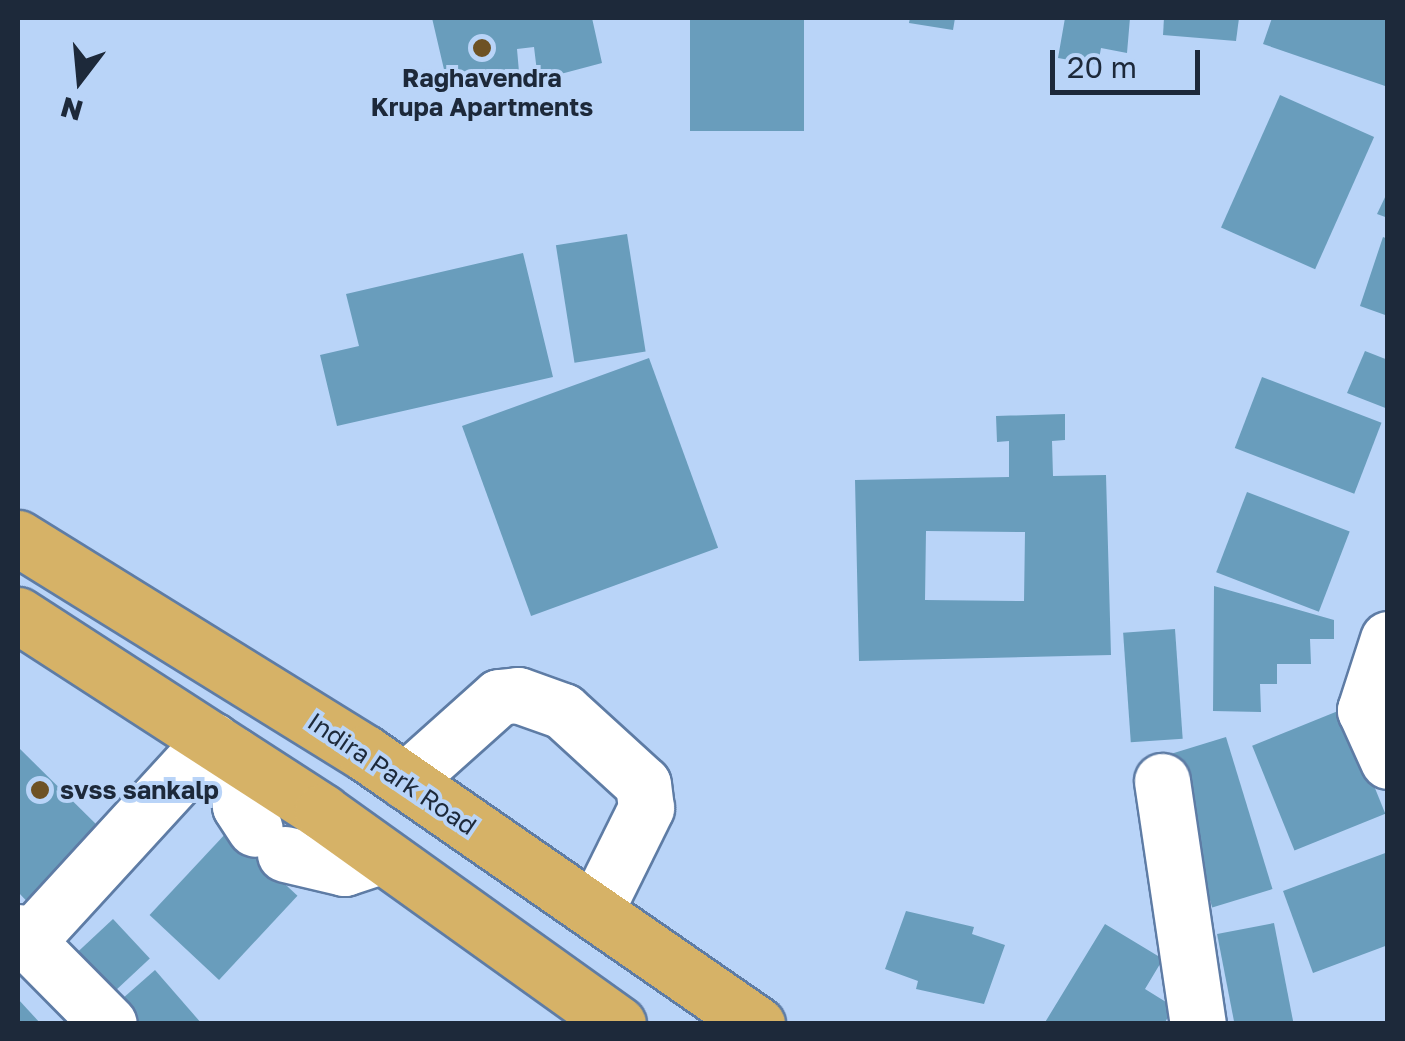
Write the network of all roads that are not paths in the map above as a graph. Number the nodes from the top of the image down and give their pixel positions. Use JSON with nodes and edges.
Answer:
{"nodes":[{"id":1,"x":18,"y":538,"type":"edge"},
{"id":2,"x":18,"y":615,"type":"edge"},
{"id":3,"x":1388,"y":639,"type":"edge"},
{"id":4,"x":223,"y":748,"type":"junction"},
{"id":5,"x":1388,"y":761,"type":"edge"},
{"id":6,"x":405,"y":781,"type":"junction"},
{"id":7,"x":1162,"y":781,"type":"dead end"},
{"id":8,"x":381,"y":856,"type":"junction"},
{"id":9,"x":595,"y":911,"type":"junction"},
{"id":10,"x":22,"y":937,"type":"edge"},
{"id":11,"x":109,"y":1024,"type":"edge"},
{"id":12,"x":618,"y":1024,"type":"edge"},
{"id":13,"x":757,"y":1024,"type":"edge"},
{"id":14,"x":1198,"y":1024,"type":"edge"}],
"edges":[{"from":1,"to":6,"type":"main road","name":"Indira Park Road"},
{"from":2,"to":4,"type":"main road"},
{"from":3,"to":5,"type":"street"},
{"from":4,"to":8,"type":"main road"},
{"from":4,"to":8,"type":"street"},
{"from":4,"to":10,"type":"street"},
{"from":6,"to":9,"type":"main road","name":"Indira Park Road"},
{"from":6,"to":9,"type":"street"},
{"from":7,"to":14,"type":"street"},
{"from":8,"to":12,"type":"main road"},
{"from":9,"to":13,"type":"main road","name":"Indira Park Road"},
{"from":10,"to":11,"type":"street"}]}
